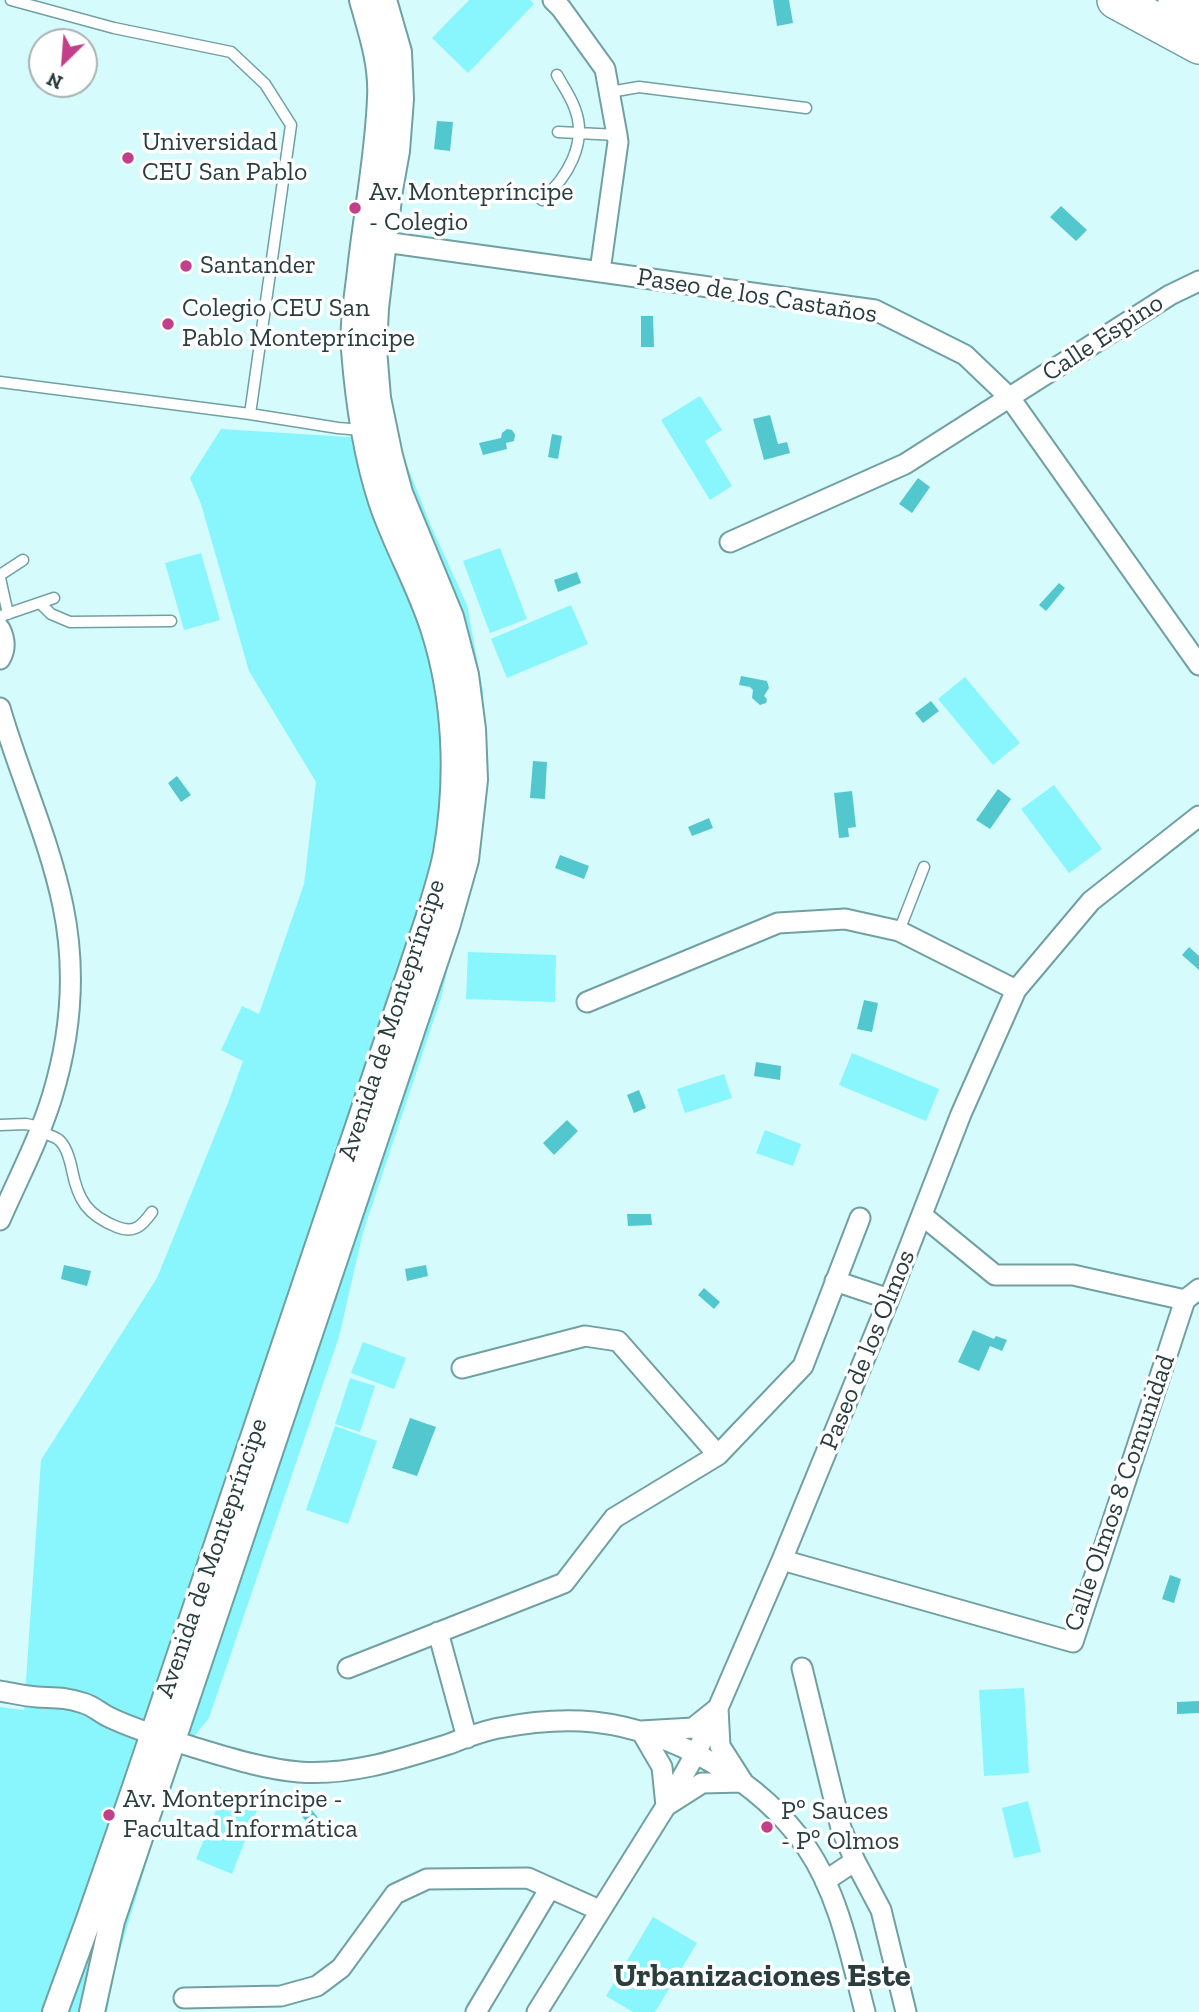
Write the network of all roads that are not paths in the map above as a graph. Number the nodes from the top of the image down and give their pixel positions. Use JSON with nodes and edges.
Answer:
{"nodes":[{"id":1,"x":11,"y":0,"type":"edge"},
{"id":2,"x":362,"y":0,"type":"edge"},
{"id":3,"x":384,"y":0,"type":"edge"},
{"id":4,"x":553,"y":0,"type":"edge"},
{"id":5,"x":1116,"y":0,"type":"edge"},
{"id":6,"x":1177,"y":0,"type":"edge"},
{"id":7,"x":1199,"y":12,"type":"edge"},
{"id":8,"x":1199,"y":45,"type":"edge"},
{"id":9,"x":557,"y":75,"type":"dead end"},
{"id":10,"x":610,"y":92,"type":"junction"},
{"id":11,"x":806,"y":108,"type":"dead end"},
{"id":12,"x":558,"y":132,"type":"dead end"},
{"id":13,"x":579,"y":133,"type":"junction"},
{"id":14,"x":617,"y":135,"type":"junction"},
{"id":15,"x":542,"y":200,"type":"dead end"},
{"id":16,"x":374,"y":241,"type":"junction"},
{"id":17,"x":600,"y":271,"type":"junction"},
{"id":18,"x":1199,"y":281,"type":"edge"},
{"id":19,"x":0,"y":382,"type":"edge"},
{"id":20,"x":1010,"y":398,"type":"junction"},
{"id":21,"x":250,"y":414,"type":"junction"},
{"id":22,"x":363,"y":430,"type":"junction"},
{"id":23,"x":730,"y":542,"type":"dead end"},
{"id":24,"x":23,"y":560,"type":"dead end"},
{"id":25,"x":0,"y":577,"type":"edge"},
{"id":26,"x":54,"y":598,"type":"dead end"},
{"id":27,"x":40,"y":603,"type":"junction"},
{"id":28,"x":171,"y":621,"type":"dead end"},
{"id":29,"x":3,"y":623,"type":"edge"},
{"id":30,"x":0,"y":659,"type":"edge"},
{"id":31,"x":1199,"y":665,"type":"edge"},
{"id":32,"x":0,"y":708,"type":"edge"},
{"id":33,"x":1199,"y":816,"type":"edge"},
{"id":34,"x":924,"y":867,"type":"dead end"},
{"id":35,"x":899,"y":931,"type":"junction"},
{"id":36,"x":1016,"y":990,"type":"junction"},
{"id":37,"x":587,"y":1002,"type":"dead end"},
{"id":38,"x":0,"y":1125,"type":"edge"},
{"id":39,"x":39,"y":1129,"type":"junction"},
{"id":40,"x":152,"y":1212,"type":"dead end"},
{"id":41,"x":923,"y":1216,"type":"junction"},
{"id":42,"x":860,"y":1218,"type":"dead end"},
{"id":43,"x":0,"y":1220,"type":"edge"},
{"id":44,"x":835,"y":1281,"type":"junction"},
{"id":45,"x":1192,"y":1295,"type":"edge"},
{"id":46,"x":889,"y":1299,"type":"junction"},
{"id":47,"x":462,"y":1368,"type":"dead end"},
{"id":48,"x":718,"y":1455,"type":"junction"},
{"id":49,"x":782,"y":1560,"type":"junction"},
{"id":50,"x":438,"y":1632,"type":"junction"},
{"id":51,"x":348,"y":1668,"type":"dead end"},
{"id":52,"x":802,"y":1668,"type":"dead end"},
{"id":53,"x":0,"y":1691,"type":"edge"},
{"id":54,"x":718,"y":1709,"type":"junction"},
{"id":55,"x":641,"y":1731,"type":"junction"},
{"id":56,"x":162,"y":1737,"type":"junction"},
{"id":57,"x":467,"y":1738,"type":"junction"},
{"id":58,"x":696,"y":1754,"type":"junction"},
{"id":59,"x":743,"y":1782,"type":"junction"},
{"id":60,"x":666,"y":1806,"type":"junction"},
{"id":61,"x":856,"y":1861,"type":"junction"},
{"id":62,"x":825,"y":1881,"type":"junction"},
{"id":63,"x":550,"y":1888,"type":"junction"},
{"id":64,"x":599,"y":1910,"type":"junction"},
{"id":65,"x":184,"y":1998,"type":"dead end"},
{"id":66,"x":55,"y":2012,"type":"edge"},
{"id":67,"x":92,"y":2012,"type":"edge"},
{"id":68,"x":476,"y":2012,"type":"edge"},
{"id":69,"x":537,"y":2012,"type":"edge"},
{"id":70,"x":865,"y":2012,"type":"edge"},
{"id":71,"x":906,"y":2012,"type":"edge"}],
"edges":[{"from":1,"to":21,"type":"lane"},
{"from":2,"to":16,"type":"street","name":"Avenida de Montepríncipe"},
{"from":3,"to":16,"type":"street","name":"Avenida de Montepríncipe"},
{"from":4,"to":10,"type":"street"},
{"from":5,"to":8,"type":"highway"},
{"from":6,"to":7,"type":"highway"},
{"from":9,"to":13,"type":"lane"},
{"from":10,"to":11,"type":"lane"},
{"from":10,"to":14,"type":"street"},
{"from":12,"to":13,"type":"lane"},
{"from":13,"to":14,"type":"lane"},
{"from":13,"to":15,"type":"lane"},
{"from":14,"to":17,"type":"street"},
{"from":16,"to":17,"type":"street","name":"Paseo de los Castaños"},
{"from":16,"to":22,"type":"street","name":"Avenida de Montepríncipe"},
{"from":16,"to":56,"type":"street","name":"Avenida de Montepríncipe"},
{"from":17,"to":20,"type":"street","name":"Paseo de los Castaños"},
{"from":18,"to":20,"type":"street","name":"Calle Espino"},
{"from":19,"to":21,"type":"lane"},
{"from":20,"to":23,"type":"street","name":"Calle Espino"},
{"from":20,"to":31,"type":"street","name":"Paseo de los Castaños"},
{"from":21,"to":22,"type":"lane"},
{"from":22,"to":56,"type":"street","name":"Avenida de Montepríncipe"},
{"from":24,"to":25,"type":"lane"},
{"from":25,"to":29,"type":"lane"},
{"from":26,"to":27,"type":"lane"},
{"from":27,"to":28,"type":"lane"},
{"from":27,"to":29,"type":"lane"},
{"from":29,"to":30,"type":"street"},
{"from":32,"to":39,"type":"street"},
{"from":33,"to":36,"type":"street","name":"Paseo de los Olmos"},
{"from":34,"to":35,"type":"lane"},
{"from":35,"to":36,"type":"street"},
{"from":35,"to":37,"type":"street"},
{"from":36,"to":41,"type":"street","name":"Paseo de los Olmos"},
{"from":38,"to":39,"type":"lane"},
{"from":39,"to":40,"type":"lane"},
{"from":39,"to":43,"type":"street"},
{"from":41,"to":45,"type":"street","name":"Calle Olmos 8 Comunidad"},
{"from":41,"to":46,"type":"street","name":"Paseo de los Olmos"},
{"from":42,"to":44,"type":"street"},
{"from":44,"to":46,"type":"street"},
{"from":44,"to":48,"type":"street"},
{"from":45,"to":49,"type":"street","name":"Calle Olmos 8 Comunidad"},
{"from":46,"to":49,"type":"street","name":"Paseo de los Olmos"},
{"from":47,"to":48,"type":"street"},
{"from":48,"to":50,"type":"street"},
{"from":49,"to":54,"type":"street","name":"Paseo de los Olmos"},
{"from":50,"to":51,"type":"street"},
{"from":50,"to":57,"type":"street"},
{"from":52,"to":61,"type":"street"},
{"from":53,"to":56,"type":"street"},
{"from":54,"to":55,"type":"street"},
{"from":54,"to":58,"type":"street","name":"Paseo de los Olmos"},
{"from":54,"to":59,"type":"street","name":"Paseo de los Olmos"},
{"from":55,"to":57,"type":"street"},
{"from":55,"to":58,"type":"street"},
{"from":55,"to":60,"type":"street"},
{"from":56,"to":57,"type":"street"},
{"from":56,"to":66,"type":"street","name":"Avenida de Montepríncipe"},
{"from":56,"to":67,"type":"street","name":"Avenida de Montepríncipe"},
{"from":58,"to":59,"type":"street"},
{"from":58,"to":60,"type":"street","name":"Paseo de los Olmos"},
{"from":59,"to":60,"type":"street","name":"Paseo de los Olmos"},
{"from":59,"to":62,"type":"street"},
{"from":60,"to":64,"type":"street","name":"Paseo de los Olmos"},
{"from":61,"to":62,"type":"street"},
{"from":61,"to":71,"type":"street"},
{"from":62,"to":70,"type":"street"},
{"from":63,"to":64,"type":"street"},
{"from":63,"to":65,"type":"street"},
{"from":63,"to":68,"type":"street"},
{"from":64,"to":69,"type":"street","name":"Paseo de los Olmos"}]}
